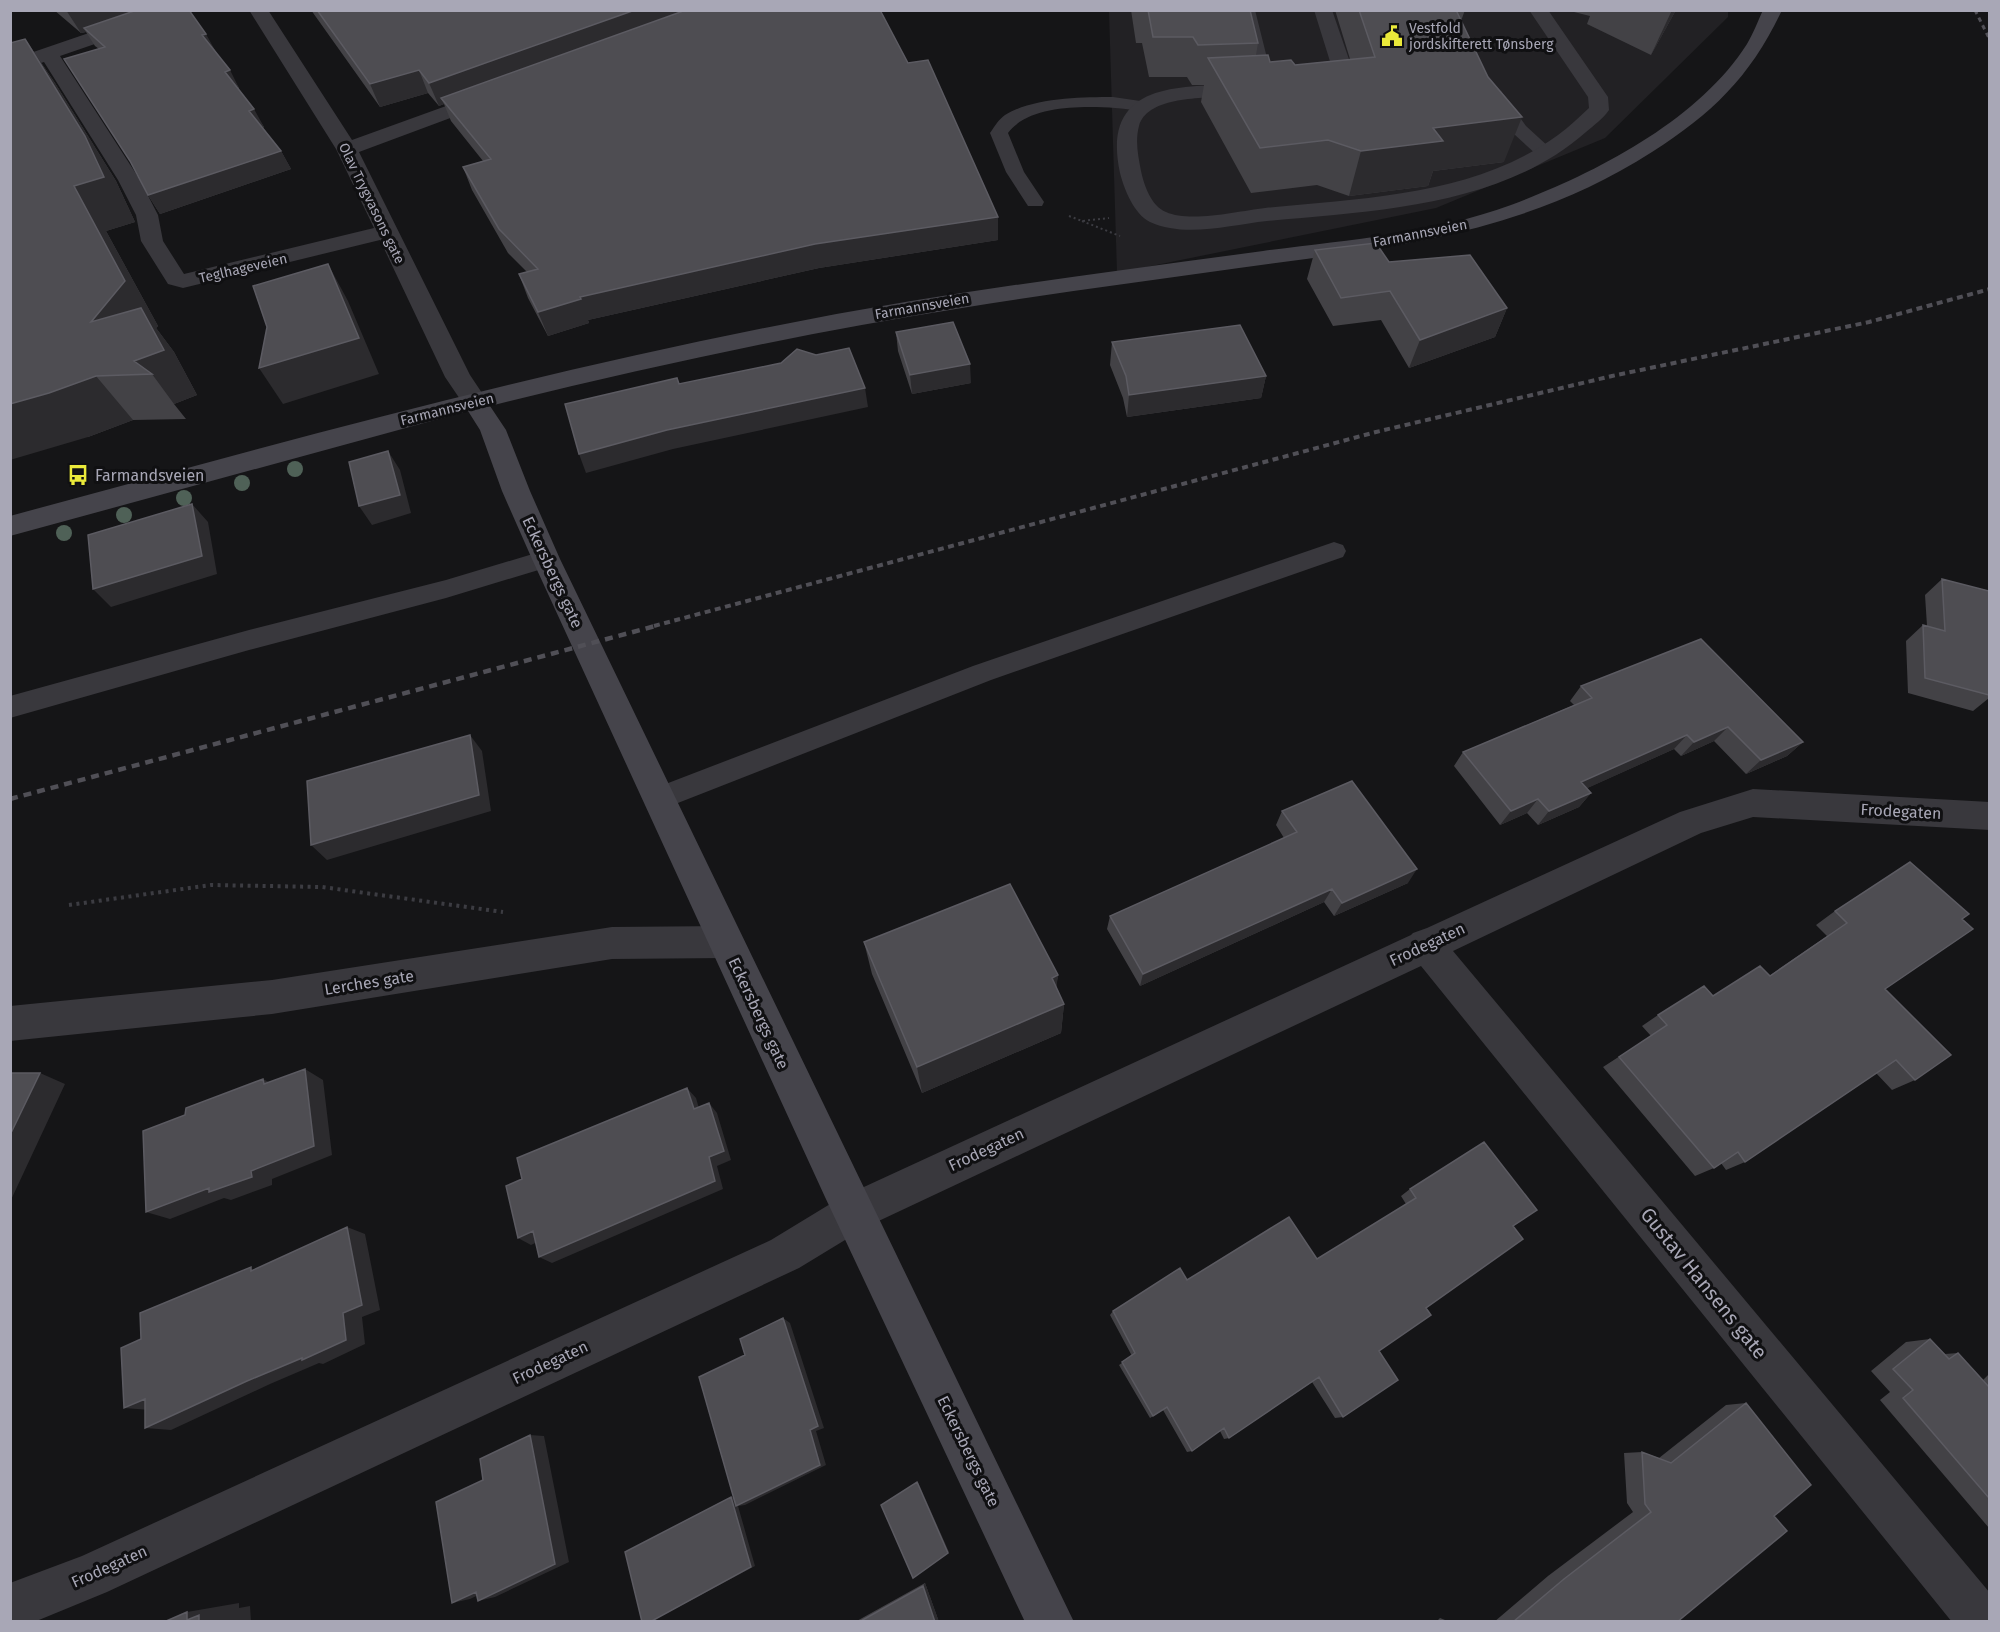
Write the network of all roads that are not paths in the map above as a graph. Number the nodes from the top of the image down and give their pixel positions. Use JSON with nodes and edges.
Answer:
{"nodes":[{"id":1,"x":175,"y":10,"type":"edge"},
{"id":2,"x":258,"y":10,"type":"edge"},
{"id":3,"x":1246,"y":10,"type":"edge"},
{"id":4,"x":1323,"y":10,"type":"edge"},
{"id":5,"x":1538,"y":10,"type":"edge"},
{"id":6,"x":1773,"y":10,"type":"edge"},
{"id":7,"x":49,"y":54,"type":"junction"},
{"id":8,"x":10,"y":67,"type":"edge"},
{"id":9,"x":1486,"y":78,"type":"edge"},
{"id":10,"x":512,"y":89,"type":"edge"},
{"id":11,"x":1265,"y":90,"type":"junction"},
{"id":12,"x":1141,"y":106,"type":"junction"},
{"id":13,"x":347,"y":149,"type":"junction"},
{"id":14,"x":1544,"y":152,"type":"junction"},
{"id":15,"x":1035,"y":202,"type":"road end"},
{"id":16,"x":387,"y":232,"type":"junction"},
{"id":17,"x":475,"y":402,"type":"junction"},
{"id":18,"x":10,"y":526,"type":"edge"},
{"id":19,"x":1334,"y":551,"type":"dead end"},
{"id":20,"x":546,"y":559,"type":"junction"},
{"id":21,"x":10,"y":707,"type":"edge"},
{"id":22,"x":660,"y":798,"type":"junction"},
{"id":23,"x":1989,"y":816,"type":"edge"},
{"id":24,"x":726,"y":942,"type":"junction"},
{"id":25,"x":1425,"y":945,"type":"junction"},
{"id":26,"x":10,"y":1024,"type":"edge"},
{"id":27,"x":854,"y":1212,"type":"junction"},
{"id":28,"x":10,"y":1606,"type":"edge"},
{"id":29,"x":1050,"y":1622,"type":"edge"},
{"id":30,"x":1983,"y":1622,"type":"edge"}],
"edges":[{"from":1,"to":7,"type":"street"},
{"from":2,"to":13,"type":"street","name":"Olav Trygvasons gate"},
{"from":3,"to":11,"type":"street"},
{"from":4,"to":11,"type":"street"},
{"from":5,"to":14,"type":"street"},
{"from":6,"to":17,"type":"main road","name":"Farmannsveien"},
{"from":7,"to":8,"type":"street"},
{"from":7,"to":16,"type":"street","name":"Teglhageveien"},
{"from":9,"to":14,"type":"lane"},
{"from":10,"to":13,"type":"street"},
{"from":11,"to":12,"type":"street"},
{"from":12,"to":14,"type":"street"},
{"from":12,"to":15,"type":"lane"},
{"from":13,"to":16,"type":"street","name":"Olav Trygvasons gate"},
{"from":16,"to":17,"type":"street","name":"Olav Trygvasons gate"},
{"from":17,"to":18,"type":"main road","name":"Farmannsveien"},
{"from":17,"to":20,"type":"main road","name":"Eckersbergs gate"},
{"from":19,"to":22,"type":"lane"},
{"from":20,"to":21,"type":"lane"},
{"from":20,"to":22,"type":"main road","name":"Eckersbergs gate"},
{"from":22,"to":24,"type":"main road","name":"Eckersbergs gate"},
{"from":23,"to":25,"type":"street","name":"Frodegaten"},
{"from":24,"to":26,"type":"street","name":"Lerches gate"},
{"from":24,"to":27,"type":"main road","name":"Eckersbergs gate"},
{"from":25,"to":27,"type":"street","name":"Frodegaten"},
{"from":25,"to":30,"type":"street","name":"Gustav Hansens gate"},
{"from":27,"to":28,"type":"street","name":"Frodegaten"},
{"from":27,"to":29,"type":"main road","name":"Eckersbergs gate"}]}
